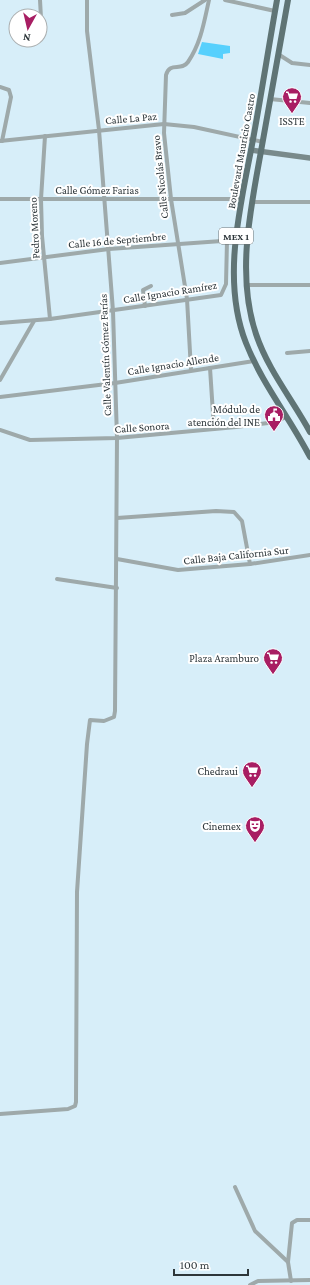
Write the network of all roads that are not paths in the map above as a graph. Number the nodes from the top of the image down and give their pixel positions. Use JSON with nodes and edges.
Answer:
{"nodes":[{"id":1,"x":87,"y":0,"type":"edge"},
{"id":2,"x":205,"y":0,"type":"edge"},
{"id":3,"x":209,"y":0,"type":"edge"},
{"id":4,"x":225,"y":0,"type":"edge"},
{"id":5,"x":277,"y":0,"type":"edge"},
{"id":6,"x":288,"y":0,"type":"edge"},
{"id":7,"x":275,"y":11,"type":"junction"},
{"id":8,"x":172,"y":15,"type":"dead end"},
{"id":9,"x":278,"y":54,"type":"junction"},
{"id":10,"x":310,"y":65,"type":"edge"},
{"id":11,"x":0,"y":86,"type":"edge"},
{"id":12,"x":270,"y":99,"type":"junction"},
{"id":13,"x":310,"y":103,"type":"edge"},
{"id":14,"x":164,"y":124,"type":"junction"},
{"id":15,"x":99,"y":130,"type":"junction"},
{"id":16,"x":45,"y":136,"type":"junction"},
{"id":17,"x":253,"y":140,"type":"junction"},
{"id":18,"x":1,"y":141,"type":"edge"},
{"id":19,"x":263,"y":142,"type":"junction"},
{"id":20,"x":251,"y":150,"type":"junction"},
{"id":21,"x":261,"y":151,"type":"junction"},
{"id":22,"x":310,"y":158,"type":"edge"},
{"id":23,"x":104,"y":198,"type":"junction"},
{"id":24,"x":0,"y":199,"type":"edge"},
{"id":25,"x":41,"y":199,"type":"junction"},
{"id":26,"x":171,"y":199,"type":"junction"},
{"id":27,"x":242,"y":199,"type":"junction"},
{"id":28,"x":253,"y":202,"type":"junction"},
{"id":29,"x":310,"y":202,"type":"edge"},
{"id":30,"x":236,"y":240,"type":"junction"},
{"id":31,"x":227,"y":241,"type":"junction"},
{"id":32,"x":178,"y":244,"type":"junction"},
{"id":33,"x":109,"y":249,"type":"junction"},
{"id":34,"x":44,"y":256,"type":"junction"},
{"id":35,"x":0,"y":263,"type":"edge"},
{"id":36,"x":246,"y":285,"type":"junction"},
{"id":37,"x":310,"y":285,"type":"edge"},
{"id":38,"x":151,"y":286,"type":"dead end"},
{"id":39,"x":188,"y":299,"type":"junction"},
{"id":40,"x":145,"y":306,"type":"junction"},
{"id":41,"x":113,"y":311,"type":"junction"},
{"id":42,"x":50,"y":319,"type":"junction"},
{"id":43,"x":34,"y":321,"type":"junction"},
{"id":44,"x":0,"y":323,"type":"edge"},
{"id":45,"x":310,"y":351,"type":"edge"},
{"id":46,"x":287,"y":353,"type":"dead end"},
{"id":47,"x":254,"y":360,"type":"junction"},
{"id":48,"x":210,"y":368,"type":"junction"},
{"id":49,"x":191,"y":370,"type":"junction"},
{"id":50,"x":1,"y":375,"type":"edge"},
{"id":51,"x":0,"y":380,"type":"edge"},
{"id":52,"x":114,"y":383,"type":"junction"},
{"id":53,"x":0,"y":397,"type":"edge"},
{"id":54,"x":287,"y":417,"type":"junction"},
{"id":55,"x":308,"y":423,"type":"edge"},
{"id":56,"x":214,"y":429,"type":"junction"},
{"id":57,"x":0,"y":430,"type":"edge"},
{"id":58,"x":310,"y":432,"type":"edge"},
{"id":59,"x":117,"y":438,"type":"junction"},
{"id":60,"x":310,"y":456,"type":"edge"},
{"id":61,"x":117,"y":518,"type":"junction"},
{"id":62,"x":310,"y":555,"type":"edge"},
{"id":63,"x":117,"y":559,"type":"junction"},
{"id":64,"x":250,"y":564,"type":"junction"},
{"id":65,"x":57,"y":579,"type":"dead end"},
{"id":66,"x":117,"y":588,"type":"junction"},
{"id":67,"x":0,"y":1114,"type":"edge"},
{"id":68,"x":235,"y":1187,"type":"dead end"},
{"id":69,"x":310,"y":1220,"type":"edge"},
{"id":70,"x":288,"y":1262,"type":"junction"},
{"id":71,"x":310,"y":1280,"type":"edge"},
{"id":72,"x":291,"y":1281,"type":"junction"},
{"id":73,"x":301,"y":1283,"type":"edge"},
{"id":74,"x":250,"y":1285,"type":"edge"}],
"edges":[{"from":1,"to":15,"type":"street","name":"Calle Valentín Gómez Farías"},
{"from":2,"to":8,"type":"street"},
{"from":3,"to":14,"type":"street","name":"Calle Nicolás Bravo"},
{"from":4,"to":7,"type":"street"},
{"from":5,"to":7,"type":"main road","name":"Boulevard Mauricio Castro","number":"MEX 1"},
{"from":6,"to":9,"type":"main road","name":"Boulevard Mauricio Castro","number":"MEX 1"},
{"from":7,"to":17,"type":"main road","name":"Boulevard Mauricio Castro","number":"MEX 1"},
{"from":9,"to":10,"type":"street"},
{"from":9,"to":12,"type":"main road","name":"Boulevard Mauricio Castro","number":"MEX 1"},
{"from":11,"to":18,"type":"street"},
{"from":12,"to":13,"type":"street"},
{"from":12,"to":19,"type":"main road","name":"Boulevard Mauricio Castro","number":"MEX 1"},
{"from":14,"to":15,"type":"street","name":"Calle La Paz"},
{"from":14,"to":17,"type":"street","name":"Calle La Paz"},
{"from":14,"to":26,"type":"street","name":"Calle Nicolás Bravo"},
{"from":15,"to":16,"type":"street","name":"Calle La Paz"},
{"from":15,"to":23,"type":"street","name":"Calle Valentín Gómez Farías"},
{"from":16,"to":18,"type":"street","name":"Calle La Paz"},
{"from":16,"to":25,"type":"street","name":"Pedro Moreno"},
{"from":17,"to":19,"type":"street","name":"Calle La Paz"},
{"from":17,"to":20,"type":"main road","name":"Boulevard Mauricio Castro","number":"MEX 1"},
{"from":19,"to":21,"type":"main road","name":"Boulevard Mauricio Castro","number":"MEX 1"},
{"from":20,"to":21,"type":"street"},
{"from":20,"to":27,"type":"main road","name":"Boulevard Mauricio Castro","number":"MEX 1"},
{"from":21,"to":22,"type":"street"},
{"from":21,"to":28,"type":"main road","name":"Boulevard Mauricio Castro","number":"MEX 1"},
{"from":23,"to":25,"type":"street","name":"Calle Gómez Farias"},
{"from":23,"to":26,"type":"street","name":"Calle Gómez Farias"},
{"from":23,"to":33,"type":"street","name":"Calle Valentín Gómez Farías"},
{"from":24,"to":25,"type":"street","name":"Calle Gómez Farias"},
{"from":25,"to":34,"type":"street","name":"Pedro Moreno"},
{"from":26,"to":27,"type":"street","name":"Calle Gómez Farias"},
{"from":26,"to":32,"type":"street","name":"Calle Nicolás Bravo"},
{"from":27,"to":30,"type":"main road","name":"Boulevard Mauricio Castro","number":"MEX 1"},
{"from":28,"to":29,"type":"street"},
{"from":28,"to":36,"type":"main road","name":"Boulevard Mauricio Castro","number":"MEX 1"},
{"from":30,"to":31,"type":"street","name":"Calle 16 de Septiembre"},
{"from":30,"to":47,"type":"main road","name":"Boulevard Mauricio Castro","number":"MEX 1"},
{"from":31,"to":32,"type":"street","name":"Calle 16 de Septiembre"},
{"from":31,"to":39,"type":"street","name":"Calle Ignacio Ramírez"},
{"from":32,"to":33,"type":"street","name":"Calle 16 de Septiembre"},
{"from":32,"to":39,"type":"street","name":"Calle Nicolás Bravo"},
{"from":33,"to":34,"type":"street","name":"Calle 16 de Septiembre"},
{"from":33,"to":41,"type":"street","name":"Calle Valentín Gómez Farías"},
{"from":34,"to":35,"type":"street","name":"Calle 16 de Septiembre"},
{"from":34,"to":42,"type":"street","name":"Pedro Moreno"},
{"from":36,"to":37,"type":"street"},
{"from":36,"to":55,"type":"main road","name":"Boulevard Mauricio Castro","number":"MEX 1"},
{"from":38,"to":40,"type":"street"},
{"from":39,"to":40,"type":"street","name":"Calle Ignacio Ramírez"},
{"from":39,"to":49,"type":"street","name":"Calle Nicolás Bravo"},
{"from":40,"to":41,"type":"street","name":"Calle Ignacio Ramírez"},
{"from":41,"to":42,"type":"street","name":"Calle Ignacio Ramírez"},
{"from":41,"to":52,"type":"street","name":"Calle Valentín Gómez Farías"},
{"from":42,"to":43,"type":"street","name":"Calle Ignacio Ramírez"},
{"from":43,"to":44,"type":"street","name":"Calle Ignacio Ramírez"},
{"from":43,"to":50,"type":"street"},
{"from":45,"to":46,"type":"street"},
{"from":47,"to":48,"type":"street","name":"Calle Ignacio Allende"},
{"from":47,"to":54,"type":"main road","name":"Boulevard Mauricio Castro","number":"MEX 1"},
{"from":48,"to":49,"type":"street","name":"Calle Ignacio Allende"},
{"from":48,"to":56,"type":"street"},
{"from":49,"to":52,"type":"street","name":"Calle Ignacio Allende"},
{"from":50,"to":51,"type":"street"},
{"from":52,"to":53,"type":"street","name":"Calle Ignacio Allende"},
{"from":52,"to":59,"type":"street","name":"Calle Valentín Gómez Farías"},
{"from":54,"to":56,"type":"street","name":"Calle Sonora"},
{"from":54,"to":60,"type":"main road","name":"Boulevard Mauricio Castro","number":"MEX 1"},
{"from":55,"to":58,"type":"main road","name":"Boulevard Mauricio Castro","number":"MEX 1"},
{"from":56,"to":59,"type":"street","name":"Calle Sonora"},
{"from":57,"to":59,"type":"street","name":"Calle Sonora"},
{"from":59,"to":61,"type":"street","name":"Calle Valentín Gómez Farías"},
{"from":61,"to":63,"type":"street","name":"Calle Valentín Gómez Farías"},
{"from":61,"to":64,"type":"street"},
{"from":62,"to":64,"type":"street","name":"Calle Baja California Sur"},
{"from":63,"to":64,"type":"street","name":"Calle Baja California Sur"},
{"from":63,"to":66,"type":"street","name":"Calle Valentín Gómez Farías"},
{"from":65,"to":66,"type":"street"},
{"from":66,"to":67,"type":"street","name":"Calle Valentín Gómez Farías"},
{"from":68,"to":70,"type":"street"},
{"from":69,"to":70,"type":"street"},
{"from":70,"to":72,"type":"street"},
{"from":71,"to":73,"type":"street"},
{"from":72,"to":73,"type":"street"},
{"from":72,"to":74,"type":"street"}]}
